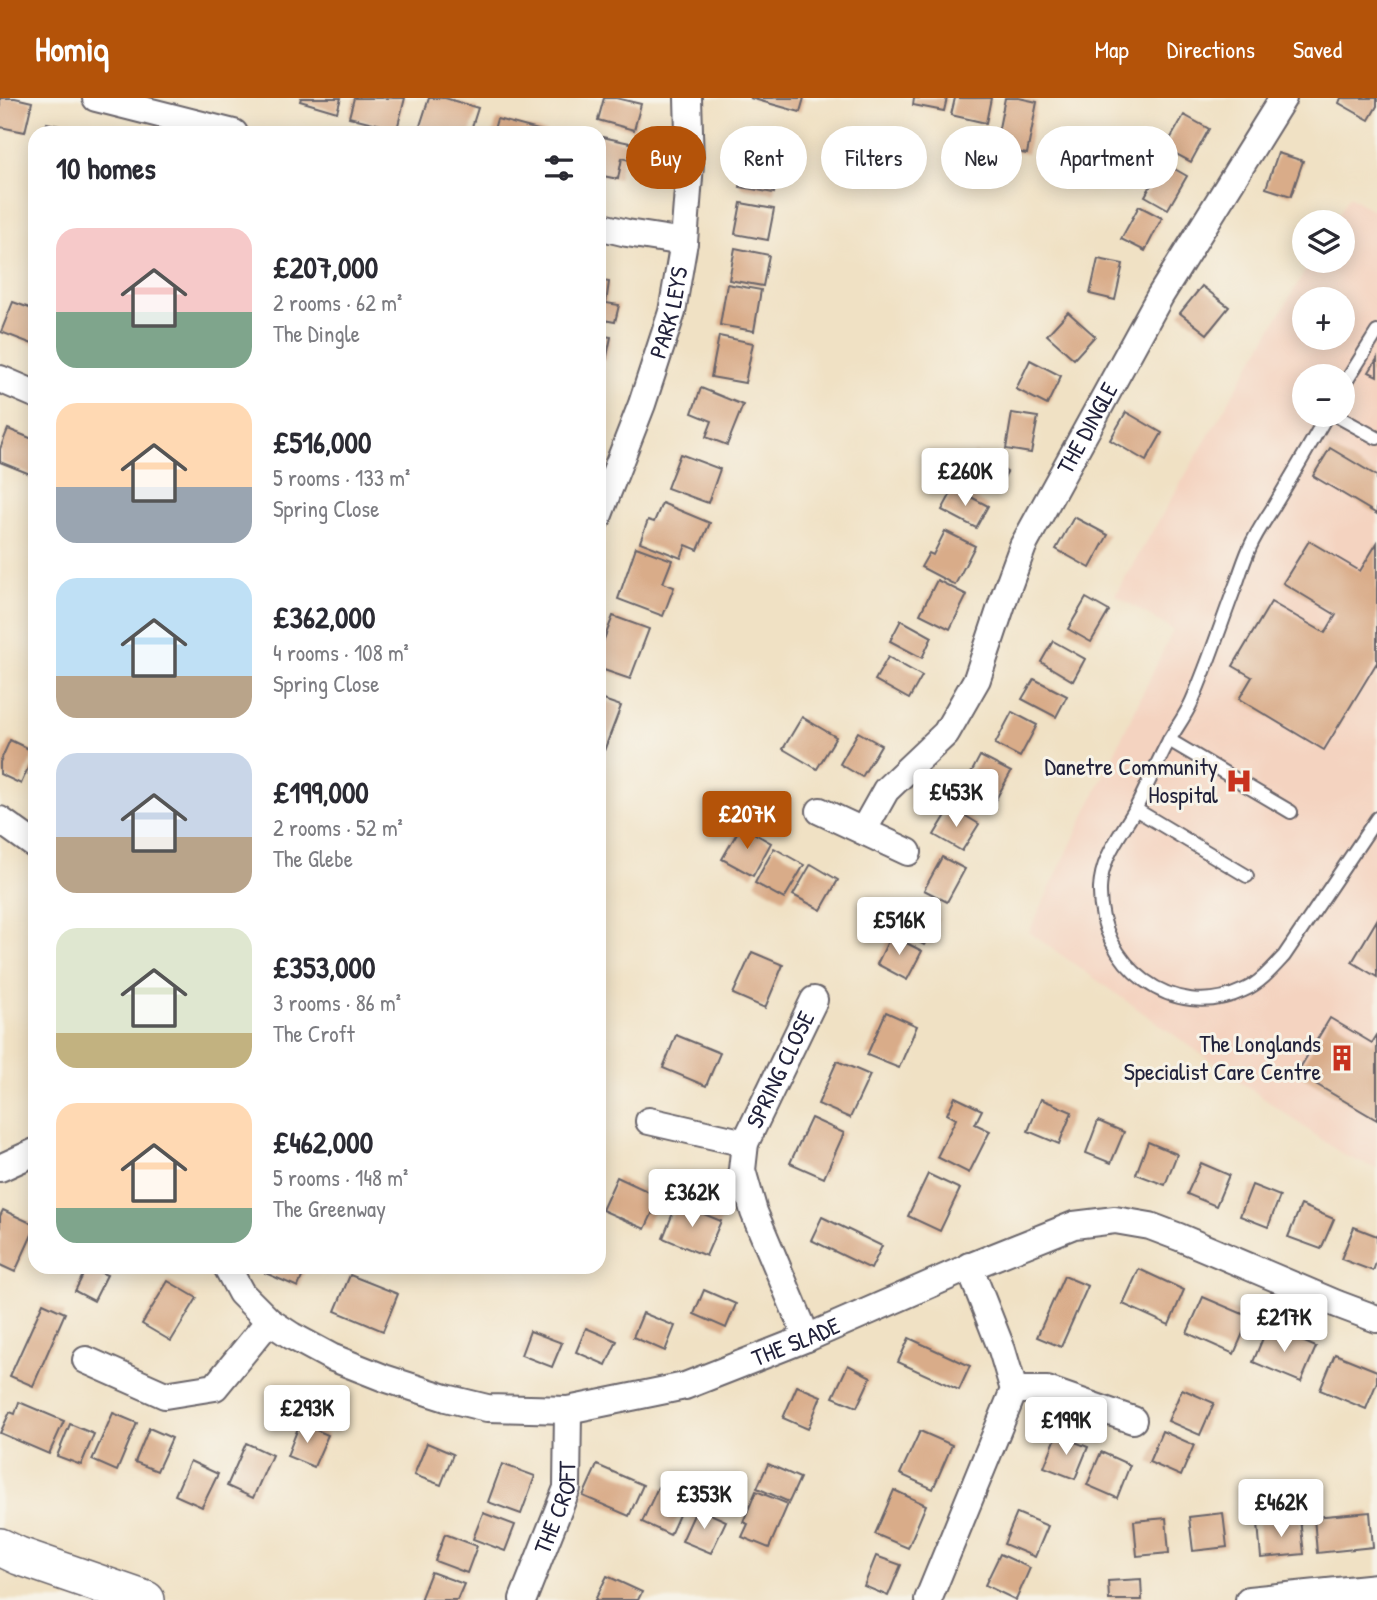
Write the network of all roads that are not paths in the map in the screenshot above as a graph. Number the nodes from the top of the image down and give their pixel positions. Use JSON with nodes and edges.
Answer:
{"nodes":[{"id":1,"x":96,"y":98,"type":"edge"},
{"id":2,"x":688,"y":98,"type":"edge"},
{"id":3,"x":1283,"y":98,"type":"edge"},
{"id":4,"x":206,"y":126,"type":"edge"},
{"id":5,"x":606,"y":228,"type":"edge"},
{"id":6,"x":684,"y":242,"type":"junction"},
{"id":7,"x":1377,"y":332,"type":"edge"},
{"id":8,"x":1355,"y":367,"type":"edge"},
{"id":9,"x":0,"y":380,"type":"edge"},
{"id":10,"x":28,"y":391,"type":"edge"},
{"id":11,"x":1355,"y":426,"type":"edge"},
{"id":12,"x":1321,"y":427,"type":"edge"},
{"id":13,"x":1377,"y":438,"type":"edge"},
{"id":14,"x":606,"y":496,"type":"edge"},
{"id":15,"x":1169,"y":740,"type":"junction"},
{"id":16,"x":1135,"y":809,"type":"junction"},
{"id":17,"x":820,"y":811,"type":"dead end"},
{"id":18,"x":1290,"y":812,"type":"dead end"},
{"id":19,"x":1377,"y":818,"type":"edge"},
{"id":20,"x":0,"y":820,"type":"edge"},
{"id":21,"x":863,"y":831,"type":"junction"},
{"id":22,"x":28,"y":840,"type":"edge"},
{"id":23,"x":908,"y":852,"type":"dead end"},
{"id":24,"x":1247,"y":876,"type":"dead end"},
{"id":25,"x":814,"y":1000,"type":"dead end"},
{"id":26,"x":649,"y":1121,"type":"dead end"},
{"id":27,"x":745,"y":1143,"type":"junction"},
{"id":28,"x":28,"y":1155,"type":"edge"},
{"id":29,"x":0,"y":1168,"type":"edge"},
{"id":30,"x":969,"y":1266,"type":"junction"},
{"id":31,"x":230,"y":1274,"type":"edge"},
{"id":32,"x":1377,"y":1319,"type":"edge"},
{"id":33,"x":269,"y":1321,"type":"junction"},
{"id":34,"x":807,"y":1338,"type":"junction"},
{"id":35,"x":86,"y":1360,"type":"dead end"},
{"id":36,"x":1014,"y":1390,"type":"junction"},
{"id":37,"x":568,"y":1410,"type":"junction"},
{"id":38,"x":1133,"y":1420,"type":"dead end"},
{"id":39,"x":0,"y":1547,"type":"edge"},
{"id":40,"x":1377,"y":1587,"type":"edge"},
{"id":41,"x":146,"y":1600,"type":"edge"},
{"id":42,"x":523,"y":1600,"type":"edge"},
{"id":43,"x":928,"y":1600,"type":"edge"},
{"id":44,"x":1249,"y":1600,"type":"edge"}],
"edges":[{"from":1,"to":4,"type":"street"},
{"from":2,"to":6,"type":"street","name":"PARK LEYS"},
{"from":3,"to":21,"type":"street","name":"THE DINGLE"},
{"from":5,"to":6,"type":"street"},
{"from":6,"to":14,"type":"street","name":"PARK LEYS"},
{"from":7,"to":8,"type":"lane"},
{"from":9,"to":10,"type":"street"},
{"from":11,"to":13,"type":"lane"},
{"from":12,"to":15,"type":"lane"},
{"from":15,"to":16,"type":"lane"},
{"from":15,"to":18,"type":"lane"},
{"from":16,"to":19,"type":"lane"},
{"from":16,"to":24,"type":"lane"},
{"from":17,"to":21,"type":"street"},
{"from":20,"to":22,"type":"street"},
{"from":21,"to":23,"type":"street"},
{"from":25,"to":27,"type":"street","name":"SPRING CLOSE"},
{"from":26,"to":27,"type":"street"},
{"from":27,"to":34,"type":"street","name":"SPRING CLOSE"},
{"from":28,"to":29,"type":"street"},
{"from":30,"to":32,"type":"street","name":"THE SLADE"},
{"from":30,"to":34,"type":"street","name":"THE SLADE"},
{"from":30,"to":36,"type":"street"},
{"from":31,"to":33,"type":"street","name":"THE SLADE"},
{"from":33,"to":35,"type":"street"},
{"from":33,"to":37,"type":"street","name":"THE SLADE"},
{"from":34,"to":37,"type":"street","name":"THE SLADE"},
{"from":36,"to":38,"type":"street"},
{"from":36,"to":43,"type":"street"},
{"from":37,"to":42,"type":"street","name":"THE CROFT"},
{"from":39,"to":41,"type":"street"},
{"from":40,"to":44,"type":"street"}]}
